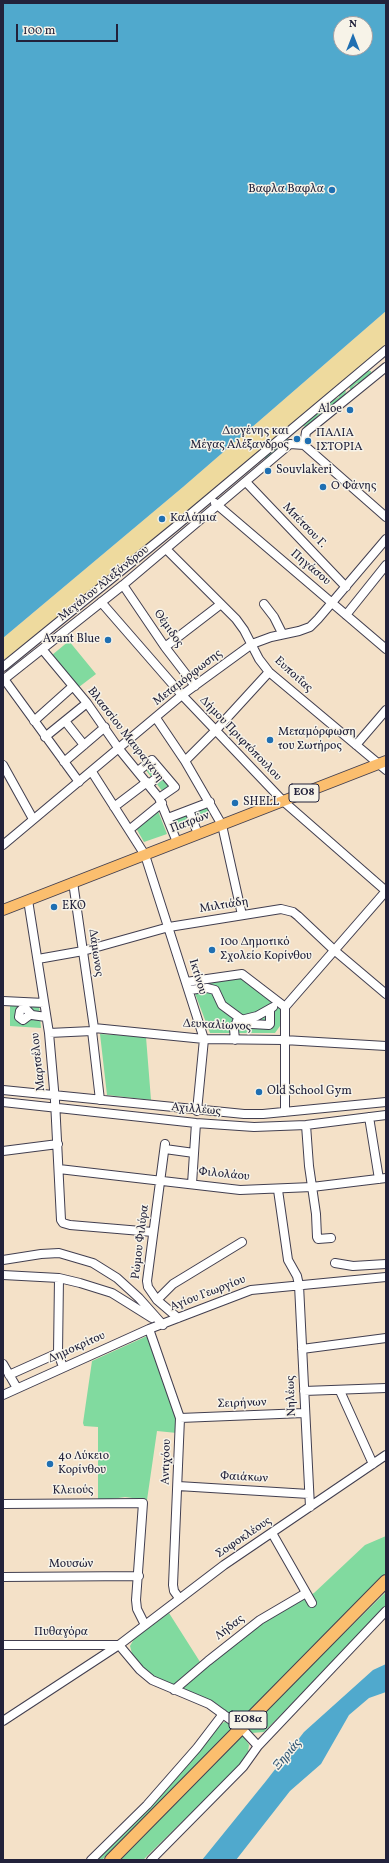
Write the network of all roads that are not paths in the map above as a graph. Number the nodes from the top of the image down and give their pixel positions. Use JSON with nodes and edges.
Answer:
{"nodes":[{"id":1,"x":386,"y":350,"type":"edge"},
{"id":2,"x":377,"y":358,"type":"junction"},
{"id":3,"x":386,"y":367,"type":"edge"},
{"id":4,"x":304,"y":445,"type":"junction"},
{"id":5,"x":246,"y":482,"type":"junction"},
{"id":6,"x":208,"y":499,"type":"junction"},
{"id":7,"x":218,"y":505,"type":"junction"},
{"id":8,"x":386,"y":517,"type":"edge"},
{"id":9,"x":386,"y":539,"type":"edge"},
{"id":10,"x":166,"y":549,"type":"junction"},
{"id":11,"x":386,"y":565,"type":"edge"},
{"id":12,"x":123,"y":585,"type":"junction"},
{"id":13,"x":346,"y":586,"type":"junction"},
{"id":14,"x":101,"y":602,"type":"junction"},
{"id":15,"x":332,"y":602,"type":"junction"},
{"id":16,"x":221,"y":604,"type":"junction"},
{"id":17,"x":264,"y":604,"type":"dead end"},
{"id":18,"x":346,"y":615,"type":"junction"},
{"id":19,"x":282,"y":633,"type":"junction"},
{"id":20,"x":252,"y":644,"type":"junction"},
{"id":21,"x":165,"y":647,"type":"junction"},
{"id":22,"x":42,"y":649,"type":"junction"},
{"id":23,"x":386,"y":649,"type":"edge"},
{"id":24,"x":3,"y":667,"type":"edge"},
{"id":25,"x":269,"y":672,"type":"junction"},
{"id":26,"x":4,"y":680,"type":"edge"},
{"id":27,"x":195,"y":686,"type":"junction"},
{"id":28,"x":72,"y":687,"type":"junction"},
{"id":29,"x":182,"y":695,"type":"junction"},
{"id":30,"x":87,"y":703,"type":"junction"},
{"id":31,"x":386,"y":710,"type":"edge"},
{"id":32,"x":156,"y":718,"type":"junction"},
{"id":33,"x":34,"y":721,"type":"junction"},
{"id":34,"x":65,"y":721,"type":"junction"},
{"id":35,"x":105,"y":728,"type":"junction"},
{"id":36,"x":215,"y":731,"type":"junction"},
{"id":37,"x":46,"y":737,"type":"junction"},
{"id":38,"x":84,"y":745,"type":"junction"},
{"id":39,"x":356,"y":745,"type":"junction"},
{"id":40,"x":119,"y":749,"type":"junction"},
{"id":41,"x":185,"y":761,"type":"junction"},
{"id":42,"x":64,"y":762,"type":"junction"},
{"id":43,"x":3,"y":765,"type":"edge"},
{"id":44,"x":383,"y":765,"type":"edge"},
{"id":45,"x":138,"y":771,"type":"junction"},
{"id":46,"x":92,"y":772,"type":"junction"},
{"id":47,"x":164,"y":773,"type":"junction"},
{"id":48,"x":79,"y":782,"type":"junction"},
{"id":49,"x":148,"y":783,"type":"junction"},
{"id":50,"x":160,"y":800,"type":"junction"},
{"id":51,"x":283,"y":801,"type":"junction"},
{"id":52,"x":210,"y":802,"type":"junction"},
{"id":53,"x":114,"y":807,"type":"junction"},
{"id":54,"x":189,"y":810,"type":"junction"},
{"id":55,"x":168,"y":818,"type":"junction"},
{"id":56,"x":33,"y":819,"type":"junction"},
{"id":57,"x":222,"y":824,"type":"junction"},
{"id":58,"x":128,"y":830,"type":"junction"},
{"id":59,"x":198,"y":834,"type":"junction"},
{"id":60,"x":176,"y":842,"type":"junction"},
{"id":61,"x":3,"y":845,"type":"edge"},
{"id":62,"x":144,"y":855,"type":"junction"},
{"id":63,"x":73,"y":882,"type":"junction"},
{"id":64,"x":386,"y":891,"type":"edge"},
{"id":65,"x":28,"y":900,"type":"junction"},
{"id":66,"x":3,"y":910,"type":"edge"},
{"id":67,"x":242,"y":915,"type":"junction"},
{"id":68,"x":169,"y":927,"type":"junction"},
{"id":69,"x":334,"y":950,"type":"junction"},
{"id":70,"x":83,"y":951,"type":"junction"},
{"id":71,"x":38,"y":959,"type":"junction"},
{"id":72,"x":188,"y":986,"type":"junction"},
{"id":73,"x":386,"y":994,"type":"edge"},
{"id":74,"x":3,"y":1001,"type":"edge"},
{"id":75,"x":277,"y":1002,"type":"junction"},
{"id":76,"x":44,"y":1003,"type":"junction"},
{"id":77,"x":285,"y":1008,"type":"junction"},
{"id":78,"x":270,"y":1010,"type":"junction"},
{"id":79,"x":30,"y":1014,"type":"dead end"},
{"id":80,"x":46,"y":1017,"type":"junction"},
{"id":81,"x":240,"y":1019,"type":"junction"},
{"id":82,"x":93,"y":1029,"type":"junction"},
{"id":83,"x":49,"y":1033,"type":"junction"},
{"id":84,"x":204,"y":1039,"type":"junction"},
{"id":85,"x":235,"y":1040,"type":"junction"},
{"id":86,"x":284,"y":1040,"type":"junction"},
{"id":87,"x":386,"y":1046,"type":"edge"},
{"id":88,"x":3,"y":1090,"type":"edge"},
{"id":89,"x":54,"y":1094,"type":"junction"},
{"id":90,"x":100,"y":1100,"type":"junction"},
{"id":91,"x":3,"y":1102,"type":"edge"},
{"id":92,"x":386,"y":1102,"type":"edge"},
{"id":93,"x":56,"y":1108,"type":"junction"},
{"id":94,"x":197,"y":1110,"type":"junction"},
{"id":95,"x":285,"y":1112,"type":"junction"},
{"id":96,"x":386,"y":1114,"type":"edge"},
{"id":97,"x":369,"y":1116,"type":"junction"},
{"id":98,"x":196,"y":1123,"type":"junction"},
{"id":99,"x":306,"y":1125,"type":"junction"},
{"id":100,"x":58,"y":1144,"type":"junction"},
{"id":101,"x":3,"y":1151,"type":"edge"},
{"id":102,"x":194,"y":1153,"type":"junction"},
{"id":103,"x":59,"y":1169,"type":"junction"},
{"id":104,"x":382,"y":1179,"type":"edge"},
{"id":105,"x":161,"y":1181,"type":"junction"},
{"id":106,"x":192,"y":1184,"type":"junction"},
{"id":107,"x":312,"y":1187,"type":"junction"},
{"id":108,"x":278,"y":1190,"type":"junction"},
{"id":109,"x":153,"y":1232,"type":"junction"},
{"id":110,"x":331,"y":1238,"type":"dead end"},
{"id":111,"x":242,"y":1242,"type":"dead end"},
{"id":112,"x":3,"y":1260,"type":"edge"},
{"id":113,"x":335,"y":1263,"type":"dead end"},
{"id":114,"x":386,"y":1264,"type":"edge"},
{"id":115,"x":3,"y":1275,"type":"edge"},
{"id":116,"x":386,"y":1277,"type":"edge"},
{"id":117,"x":59,"y":1278,"type":"junction"},
{"id":118,"x":299,"y":1285,"type":"junction"},
{"id":119,"x":157,"y":1300,"type":"junction"},
{"id":120,"x":178,"y":1318,"type":"junction"},
{"id":121,"x":163,"y":1325,"type":"junction"},
{"id":122,"x":149,"y":1329,"type":"junction"},
{"id":123,"x":386,"y":1338,"type":"edge"},
{"id":124,"x":302,"y":1349,"type":"junction"},
{"id":125,"x":58,"y":1353,"type":"junction"},
{"id":126,"x":3,"y":1364,"type":"edge"},
{"id":127,"x":63,"y":1367,"type":"junction"},
{"id":128,"x":9,"y":1374,"type":"junction"},
{"id":129,"x":17,"y":1388,"type":"junction"},
{"id":130,"x":386,"y":1388,"type":"edge"},
{"id":131,"x":304,"y":1391,"type":"junction"},
{"id":132,"x":340,"y":1391,"type":"junction"},
{"id":133,"x":3,"y":1395,"type":"edge"},
{"id":134,"x":304,"y":1413,"type":"junction"},
{"id":135,"x":180,"y":1418,"type":"junction"},
{"id":136,"x":386,"y":1455,"type":"edge"},
{"id":137,"x":373,"y":1464,"type":"junction"},
{"id":138,"x":178,"y":1486,"type":"junction"},
{"id":139,"x":309,"y":1494,"type":"junction"},
{"id":140,"x":3,"y":1504,"type":"edge"},
{"id":141,"x":310,"y":1507,"type":"junction"},
{"id":142,"x":272,"y":1533,"type":"junction"},
{"id":143,"x":138,"y":1576,"type":"junction"},
{"id":144,"x":3,"y":1577,"type":"edge"},
{"id":145,"x":386,"y":1581,"type":"edge"},
{"id":146,"x":306,"y":1594,"type":"junction"},
{"id":147,"x":179,"y":1598,"type":"junction"},
{"id":148,"x":312,"y":1603,"type":"dead end"},
{"id":149,"x":386,"y":1610,"type":"edge"},
{"id":150,"x":145,"y":1625,"type":"junction"},
{"id":151,"x":120,"y":1644,"type":"junction"},
{"id":152,"x":3,"y":1645,"type":"edge"},
{"id":153,"x":174,"y":1690,"type":"junction"},
{"id":154,"x":224,"y":1714,"type":"junction"},
{"id":155,"x":231,"y":1720,"type":"dead end"},
{"id":156,"x":3,"y":1721,"type":"edge"},
{"id":157,"x":245,"y":1732,"type":"dead end"},
{"id":158,"x":258,"y":1746,"type":"junction"},
{"id":159,"x":91,"y":1860,"type":"edge"},
{"id":160,"x":110,"y":1860,"type":"edge"},
{"id":161,"x":151,"y":1860,"type":"edge"}],
"edges":[{"from":1,"to":2,"type":"street"},
{"from":2,"to":3,"type":"street"},
{"from":2,"to":6,"type":"street"},
{"from":3,"to":4,"type":"street"},
{"from":4,"to":5,"type":"street","name":"Μεγάλου Αλεξάνδρου"},
{"from":4,"to":8,"type":"street"},
{"from":5,"to":7,"type":"street","name":"Μεγάλου Αλεξάνδρου"},
{"from":5,"to":13,"type":"street","name":"Μπέτσου Γ."},
{"from":6,"to":7,"type":"street","name":"Πηγάσου"},
{"from":6,"to":24,"type":"street"},
{"from":7,"to":10,"type":"street","name":"Μεγάλου Αλεξάνδρου"},
{"from":7,"to":15,"type":"street","name":"Πηγάσου"},
{"from":9,"to":13,"type":"street","name":"Μεταμόρφωσης"},
{"from":10,"to":12,"type":"street","name":"Μεγάλου Αλεξάνδρου"},
{"from":10,"to":16,"type":"street","name":"Ευποιΐας"},
{"from":11,"to":18,"type":"street"},
{"from":12,"to":14,"type":"street","name":"Μεγάλου Αλεξάνδρου"},
{"from":12,"to":21,"type":"street","name":"Θέμιδος"},
{"from":13,"to":15,"type":"street","name":"Μεταμόρφωσης"},
{"from":14,"to":22,"type":"street","name":"Μεγάλου Αλεξάνδρου"},
{"from":14,"to":29,"type":"street","name":"Δήμου Πριφτόπουλου"},
{"from":15,"to":18,"type":"street","name":"Πηγάσου"},
{"from":15,"to":19,"type":"street","name":"Μεταμόρφωσης"},
{"from":16,"to":20,"type":"street","name":"Ευποιΐας"},
{"from":16,"to":21,"type":"street"},
{"from":17,"to":19,"type":"street"},
{"from":18,"to":23,"type":"street","name":"Πηγάσου"},
{"from":19,"to":20,"type":"street","name":"Μεταμόρφωσης"},
{"from":20,"to":25,"type":"street","name":"Ευποιΐας"},
{"from":20,"to":27,"type":"street","name":"Μεταμόρφωσης"},
{"from":21,"to":27,"type":"street","name":"Θέμιδος"},
{"from":22,"to":26,"type":"street","name":"Μεγάλου Αλεξάνδρου"},
{"from":22,"to":28,"type":"street","name":"Βλασσίου Μαυραγάνη"},
{"from":25,"to":36,"type":"street"},
{"from":25,"to":39,"type":"street","name":"Ευποιΐας"},
{"from":26,"to":33,"type":"street"},
{"from":27,"to":29,"type":"street","name":"Μεταμόρφωσης"},
{"from":28,"to":30,"type":"street","name":"Βλασσίου Μαυραγάνη"},
{"from":28,"to":33,"type":"street"},
{"from":29,"to":32,"type":"street","name":"Μεταμόρφωσης"},
{"from":29,"to":36,"type":"street","name":"Δήμου Πριφτόπουλου"},
{"from":30,"to":34,"type":"street"},
{"from":30,"to":35,"type":"street","name":"Βλασσίου Μαυραγάνη"},
{"from":31,"to":39,"type":"street"},
{"from":32,"to":40,"type":"street","name":"Μεταμόρφωσης"},
{"from":32,"to":41,"type":"street"},
{"from":33,"to":37,"type":"street"},
{"from":34,"to":37,"type":"street"},
{"from":34,"to":38,"type":"street"},
{"from":35,"to":38,"type":"street"},
{"from":35,"to":40,"type":"street","name":"Βλασσίου Μαυραγάνη"},
{"from":36,"to":41,"type":"street"},
{"from":36,"to":51,"type":"street","name":"Δήμου Πριφτόπουλου"},
{"from":37,"to":42,"type":"street"},
{"from":38,"to":42,"type":"street"},
{"from":39,"to":44,"type":"street","name":"Ευποιΐας"},
{"from":40,"to":45,"type":"street","name":"Βλασσίου Μαυραγάνη"},
{"from":40,"to":46,"type":"street","name":"Μεταμόρφωσης"},
{"from":41,"to":52,"type":"street"},
{"from":42,"to":48,"type":"street"},
{"from":43,"to":56,"type":"street"},
{"from":44,"to":51,"type":"main road","name":"Πατρών","number":"ΕΟ8"},
{"from":45,"to":47,"type":"street"},
{"from":45,"to":49,"type":"street","name":"Βλασσίου Μαυραγάνη"},
{"from":46,"to":48,"type":"street","name":"Μεταμόρφωσης"},
{"from":46,"to":53,"type":"street","name":"Ικτίνου"},
{"from":47,"to":49,"type":"street"},
{"from":47,"to":50,"type":"street"},
{"from":48,"to":56,"type":"street","name":"Μεταμόρφωσης"},
{"from":49,"to":50,"type":"street","name":"Βλασσίου Μαυραγάνη"},
{"from":49,"to":53,"type":"street"},
{"from":50,"to":55,"type":"street","name":"Βλασσίου Μαυραγάνη"},
{"from":50,"to":58,"type":"street"},
{"from":51,"to":57,"type":"main road","name":"Πατρών","number":"ΕΟ8"},
{"from":51,"to":64,"type":"street","name":"Δήμου Πριφτόπουλου"},
{"from":52,"to":54,"type":"street"},
{"from":52,"to":57,"type":"street"},
{"from":53,"to":58,"type":"street","name":"Ικτίνου"},
{"from":54,"to":55,"type":"street"},
{"from":54,"to":59,"type":"street"},
{"from":55,"to":60,"type":"street","name":"Βλασσίου Μαυραγάνη"},
{"from":56,"to":61,"type":"street","name":"Μεταμόρφωσης"},
{"from":57,"to":59,"type":"main road","name":"Πατρών","number":"ΕΟ8"},
{"from":57,"to":67,"type":"street"},
{"from":58,"to":62,"type":"street","name":"Ικτίνου"},
{"from":59,"to":60,"type":"main road","name":"Πατρών","number":"ΕΟ8"},
{"from":60,"to":62,"type":"main road","name":"Πατρών","number":"ΕΟ8"},
{"from":62,"to":63,"type":"main road","name":"Πατρών","number":"ΕΟ8"},
{"from":62,"to":68,"type":"street","name":"Ικτίνου"},
{"from":63,"to":65,"type":"main road","name":"Πατρών","number":"ΕΟ8"},
{"from":63,"to":70,"type":"street","name":"Δάμωνος"},
{"from":64,"to":69,"type":"street"},
{"from":65,"to":66,"type":"main road","name":"Πατρών","number":"ΕΟ8"},
{"from":65,"to":71,"type":"street","name":"Μαρτσέλου"},
{"from":67,"to":68,"type":"street","name":"Μιλτιάδη"},
{"from":67,"to":69,"type":"street","name":"Μιλτιάδη"},
{"from":68,"to":70,"type":"street","name":"Μιλτιάδη"},
{"from":68,"to":72,"type":"street","name":"Ικτίνου"},
{"from":69,"to":73,"type":"street","name":"Μιλτιάδη"},
{"from":69,"to":77,"type":"street"},
{"from":70,"to":71,"type":"street","name":"Μιλτιάδη"},
{"from":70,"to":82,"type":"street","name":"Δάμωνος"},
{"from":71,"to":76,"type":"street","name":"Μαρτσέλου"},
{"from":72,"to":75,"type":"street"},
{"from":72,"to":81,"type":"street"},
{"from":72,"to":84,"type":"street","name":"Ικτίνου"},
{"from":74,"to":76,"type":"street"},
{"from":75,"to":77,"type":"street"},
{"from":75,"to":78,"type":"street"},
{"from":76,"to":80,"type":"street","name":"Μαρτσέλου"},
{"from":77,"to":86,"type":"street"},
{"from":78,"to":81,"type":"street"},
{"from":78,"to":81,"type":"street"},
{"from":79,"to":80,"type":"street"},
{"from":80,"to":83,"type":"street","name":"Μαρτσέλου"},
{"from":81,"to":85,"type":"street"},
{"from":82,"to":83,"type":"street","name":"Δευκαλίωνος"},
{"from":82,"to":84,"type":"street","name":"Δευκαλίωνος"},
{"from":82,"to":90,"type":"street","name":"Δάμωνος"},
{"from":83,"to":89,"type":"street","name":"Μαρτσέλου"},
{"from":84,"to":85,"type":"street","name":"Δευκαλίωνος"},
{"from":84,"to":94,"type":"street","name":"Ικτίνου"},
{"from":85,"to":86,"type":"street","name":"Δευκαλίωνος"},
{"from":86,"to":87,"type":"street","name":"Δευκαλίωνος"},
{"from":86,"to":95,"type":"street"},
{"from":88,"to":89,"type":"street","name":"Αχιλλέως"},
{"from":89,"to":90,"type":"street","name":"Αχιλλέως"},
{"from":89,"to":93,"type":"street","name":"Μαρτσέλου"},
{"from":90,"to":94,"type":"street","name":"Αχιλλέως"},
{"from":91,"to":93,"type":"street","name":"Αχιλλέως"},
{"from":92,"to":95,"type":"street","name":"Αχιλλέως"},
{"from":93,"to":98,"type":"street","name":"Αχιλλέως"},
{"from":93,"to":100,"type":"street","name":"Μαρτσέλου"},
{"from":94,"to":95,"type":"street","name":"Αχιλλέως"},
{"from":96,"to":97,"type":"street","name":"Αχιλλέως"},
{"from":97,"to":99,"type":"street","name":"Αχιλλέως"},
{"from":97,"to":104,"type":"street"},
{"from":98,"to":99,"type":"street","name":"Αχιλλέως"},
{"from":98,"to":102,"type":"street"},
{"from":99,"to":107,"type":"street"},
{"from":100,"to":101,"type":"street"},
{"from":100,"to":103,"type":"street","name":"Μαρτσέλου"},
{"from":102,"to":105,"type":"street","name":"Ρώμου Φιλύρα"},
{"from":102,"to":106,"type":"street"},
{"from":103,"to":105,"type":"street","name":"Φιλολάου"},
{"from":103,"to":109,"type":"street","name":"Μαρτσέλου"},
{"from":104,"to":107,"type":"street","name":"Φιλολάου"},
{"from":105,"to":106,"type":"street","name":"Φιλολάου"},
{"from":105,"to":109,"type":"street","name":"Ρώμου Φιλύρα"},
{"from":106,"to":108,"type":"street","name":"Φιλολάου"},
{"from":107,"to":108,"type":"street","name":"Φιλολάου"},
{"from":107,"to":110,"type":"street"},
{"from":108,"to":118,"type":"street","name":"Νηλέως"},
{"from":109,"to":119,"type":"street","name":"Ρώμου Φιλύρα"},
{"from":111,"to":119,"type":"street"},
{"from":112,"to":121,"type":"street"},
{"from":113,"to":114,"type":"street"},
{"from":115,"to":117,"type":"street","name":"Αγίου Γεωργίου"},
{"from":116,"to":118,"type":"street","name":"Αγίου Γεωργίου"},
{"from":117,"to":121,"type":"street","name":"Αγίου Γεωργίου"},
{"from":117,"to":125,"type":"street"},
{"from":118,"to":120,"type":"street","name":"Αγίου Γεωργίου"},
{"from":118,"to":124,"type":"street","name":"Νηλέως"},
{"from":119,"to":120,"type":"street","name":"Ρώμου Φιλύρα"},
{"from":120,"to":121,"type":"street","name":"Αγίου Γεωργίου"},
{"from":121,"to":122,"type":"street","name":"Δημοκρίτου"},
{"from":122,"to":127,"type":"street","name":"Δημοκρίτου"},
{"from":122,"to":135,"type":"street","name":"Αντιχόου"},
{"from":123,"to":124,"type":"street"},
{"from":124,"to":131,"type":"street","name":"Νηλέως"},
{"from":125,"to":127,"type":"street"},
{"from":125,"to":128,"type":"street"},
{"from":126,"to":128,"type":"street"},
{"from":127,"to":129,"type":"street","name":"Δημοκρίτου"},
{"from":128,"to":129,"type":"street"},
{"from":129,"to":133,"type":"street","name":"Δημοκρίτου"},
{"from":130,"to":132,"type":"street"},
{"from":131,"to":132,"type":"street"},
{"from":131,"to":134,"type":"street","name":"Νηλέως"},
{"from":132,"to":137,"type":"street"},
{"from":134,"to":135,"type":"street","name":"Σειρήνων"},
{"from":134,"to":139,"type":"street","name":"Νηλέως"},
{"from":135,"to":138,"type":"street","name":"Αντιχόου"},
{"from":136,"to":137,"type":"street","name":"Σοφοκλέους"},
{"from":137,"to":141,"type":"street","name":"Σοφοκλέους"},
{"from":138,"to":139,"type":"street","name":"Φαιάκων"},
{"from":138,"to":147,"type":"street","name":"Αντιχόου"},
{"from":139,"to":141,"type":"street","name":"Νηλέως"},
{"from":140,"to":143,"type":"street","name":"Κλειούς"},
{"from":141,"to":142,"type":"street","name":"Σοφοκλέους"},
{"from":142,"to":146,"type":"street"},
{"from":142,"to":147,"type":"street","name":"Σοφοκλέους"},
{"from":143,"to":144,"type":"street","name":"Μουσών"},
{"from":143,"to":150,"type":"street"},
{"from":145,"to":160,"type":"highway","number":"ΕΟ8α"},
{"from":146,"to":148,"type":"street"},
{"from":146,"to":153,"type":"street","name":"Λήδας"},
{"from":147,"to":150,"type":"street","name":"Σοφοκλέους"},
{"from":149,"to":158,"type":"street"},
{"from":150,"to":151,"type":"street","name":"Σοφοκλέους"},
{"from":151,"to":152,"type":"street","name":"Πυθαγόρα"},
{"from":151,"to":153,"type":"street"},
{"from":151,"to":156,"type":"street","name":"Σοφοκλέους"},
{"from":153,"to":154,"type":"street"},
{"from":154,"to":155,"type":"street"},
{"from":154,"to":159,"type":"street"},
{"from":157,"to":158,"type":"street"},
{"from":158,"to":161,"type":"street"}]}
